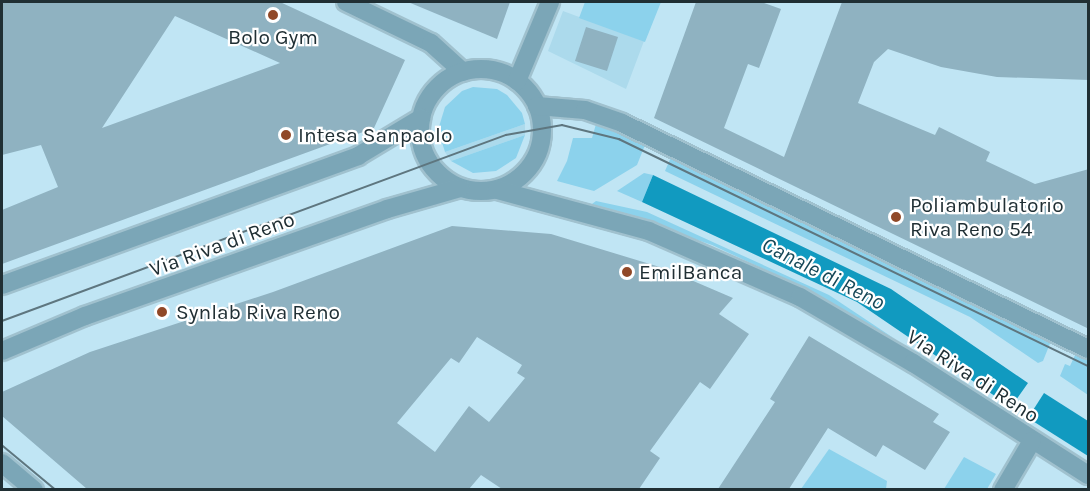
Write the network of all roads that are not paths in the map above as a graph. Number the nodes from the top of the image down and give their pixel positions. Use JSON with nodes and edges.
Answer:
{"nodes":[{"id":1,"x":346,"y":2,"type":"edge"},
{"id":2,"x":550,"y":2,"type":"edge"},
{"id":3,"x":463,"y":72,"type":"junction"},
{"id":4,"x":518,"y":81,"type":"junction"},
{"id":5,"x":537,"y":106,"type":"junction"},
{"id":6,"x":421,"y":118,"type":"junction"},
{"id":7,"x":460,"y":188,"type":"junction"},
{"id":8,"x":497,"y":190,"type":"junction"},
{"id":9,"x":2,"y":285,"type":"edge"},
{"id":10,"x":1089,"y":349,"type":"edge"},
{"id":11,"x":2,"y":351,"type":"edge"},
{"id":12,"x":1032,"y":441,"type":"junction"},
{"id":13,"x":2,"y":463,"type":"edge"},
{"id":14,"x":1089,"y":475,"type":"edge"},
{"id":15,"x":34,"y":489,"type":"edge"},
{"id":16,"x":1003,"y":489,"type":"edge"}],
"edges":[{"from":1,"to":3,"type":"street"},
{"from":2,"to":4,"type":"street"},
{"from":3,"to":4,"type":"street"},
{"from":3,"to":6,"type":"street"},
{"from":4,"to":5,"type":"street"},
{"from":5,"to":8,"type":"street"},
{"from":5,"to":10,"type":"street"},
{"from":6,"to":7,"type":"street"},
{"from":6,"to":9,"type":"street","name":"Via Riva di Reno"},
{"from":7,"to":8,"type":"street"},
{"from":7,"to":11,"type":"street","name":"Via Riva di Reno"},
{"from":8,"to":12,"type":"street","name":"Via Riva di Reno"},
{"from":12,"to":14,"type":"street","name":"Via Riva di Reno"},
{"from":12,"to":16,"type":"street"},
{"from":13,"to":15,"type":"street"}]}
